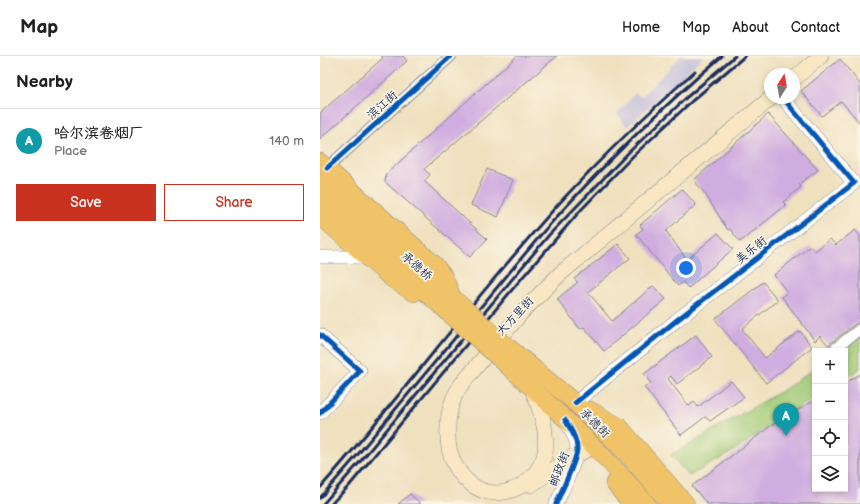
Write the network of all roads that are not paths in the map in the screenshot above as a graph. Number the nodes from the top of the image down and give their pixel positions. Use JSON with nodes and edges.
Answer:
{"nodes":[{"id":1,"x":451,"y":56,"type":"edge"},
{"id":2,"x":812,"y":56,"type":"edge"},
{"id":3,"x":821,"y":56,"type":"edge"},
{"id":4,"x":798,"y":68,"type":"edge"},
{"id":5,"x":800,"y":74,"type":"edge"},
{"id":6,"x":764,"y":96,"type":"edge"},
{"id":7,"x":764,"y":104,"type":"edge"},
{"id":8,"x":788,"y":104,"type":"edge"},
{"id":9,"x":322,"y":171,"type":"edge"},
{"id":10,"x":857,"y":187,"type":"edge"},
{"id":11,"x":320,"y":198,"type":"edge"},
{"id":12,"x":323,"y":218,"type":"edge"},
{"id":13,"x":320,"y":257,"type":"edge"},
{"id":14,"x":367,"y":257,"type":"junction"},
{"id":15,"x":449,"y":303,"type":"junction"},
{"id":16,"x":860,"y":329,"type":"edge"},
{"id":17,"x":320,"y":335,"type":"edge"},
{"id":18,"x":836,"y":348,"type":"edge"},
{"id":19,"x":507,"y":356,"type":"junction"},
{"id":20,"x":530,"y":386,"type":"junction"},
{"id":21,"x":575,"y":403,"type":"junction"},
{"id":22,"x":320,"y":413,"type":"edge"},
{"id":23,"x":571,"y":425,"type":"junction"},
{"id":24,"x":582,"y":452,"type":"junction"},
{"id":25,"x":556,"y":504,"type":"edge"},
{"id":26,"x":631,"y":504,"type":"edge"},
{"id":27,"x":647,"y":504,"type":"edge"},
{"id":28,"x":670,"y":504,"type":"edge"},
{"id":29,"x":686,"y":504,"type":"edge"}],
"edges":[{"from":1,"to":9,"type":"street","name":"滨江街"},
{"from":2,"to":4,"type":"main road"},
{"from":3,"to":5,"type":"main road"},
{"from":6,"to":24,"type":"main road","name":"大方里街"},
{"from":7,"to":20,"type":"main road","name":"大方里街"},
{"from":8,"to":10,"type":"street","name":"美乐街"},
{"from":9,"to":15,"type":"highway","name":"承德桥"},
{"from":9,"to":15,"type":"highway"},
{"from":10,"to":21,"type":"street","name":"美乐街"},
{"from":11,"to":15,"type":"highway","name":"承德桥"},
{"from":12,"to":14,"type":"highway"},
{"from":13,"to":14,"type":"street"},
{"from":14,"to":15,"type":"highway"},
{"from":15,"to":19,"type":"highway","name":"承德桥","bridge":true},
{"from":16,"to":18,"type":"street"},
{"from":17,"to":22,"type":"street"},
{"from":19,"to":20,"type":"highway","name":"承德街"},
{"from":19,"to":21,"type":"highway","name":"承德街"},
{"from":20,"to":23,"type":"highway","name":"承德街"},
{"from":21,"to":28,"type":"highway","name":"承德街"},
{"from":21,"to":29,"type":"highway"},
{"from":23,"to":24,"type":"highway"},
{"from":23,"to":27,"type":"highway","name":"承德街"},
{"from":24,"to":25,"type":"street","name":"邮政街"},
{"from":24,"to":26,"type":"highway"}]}
